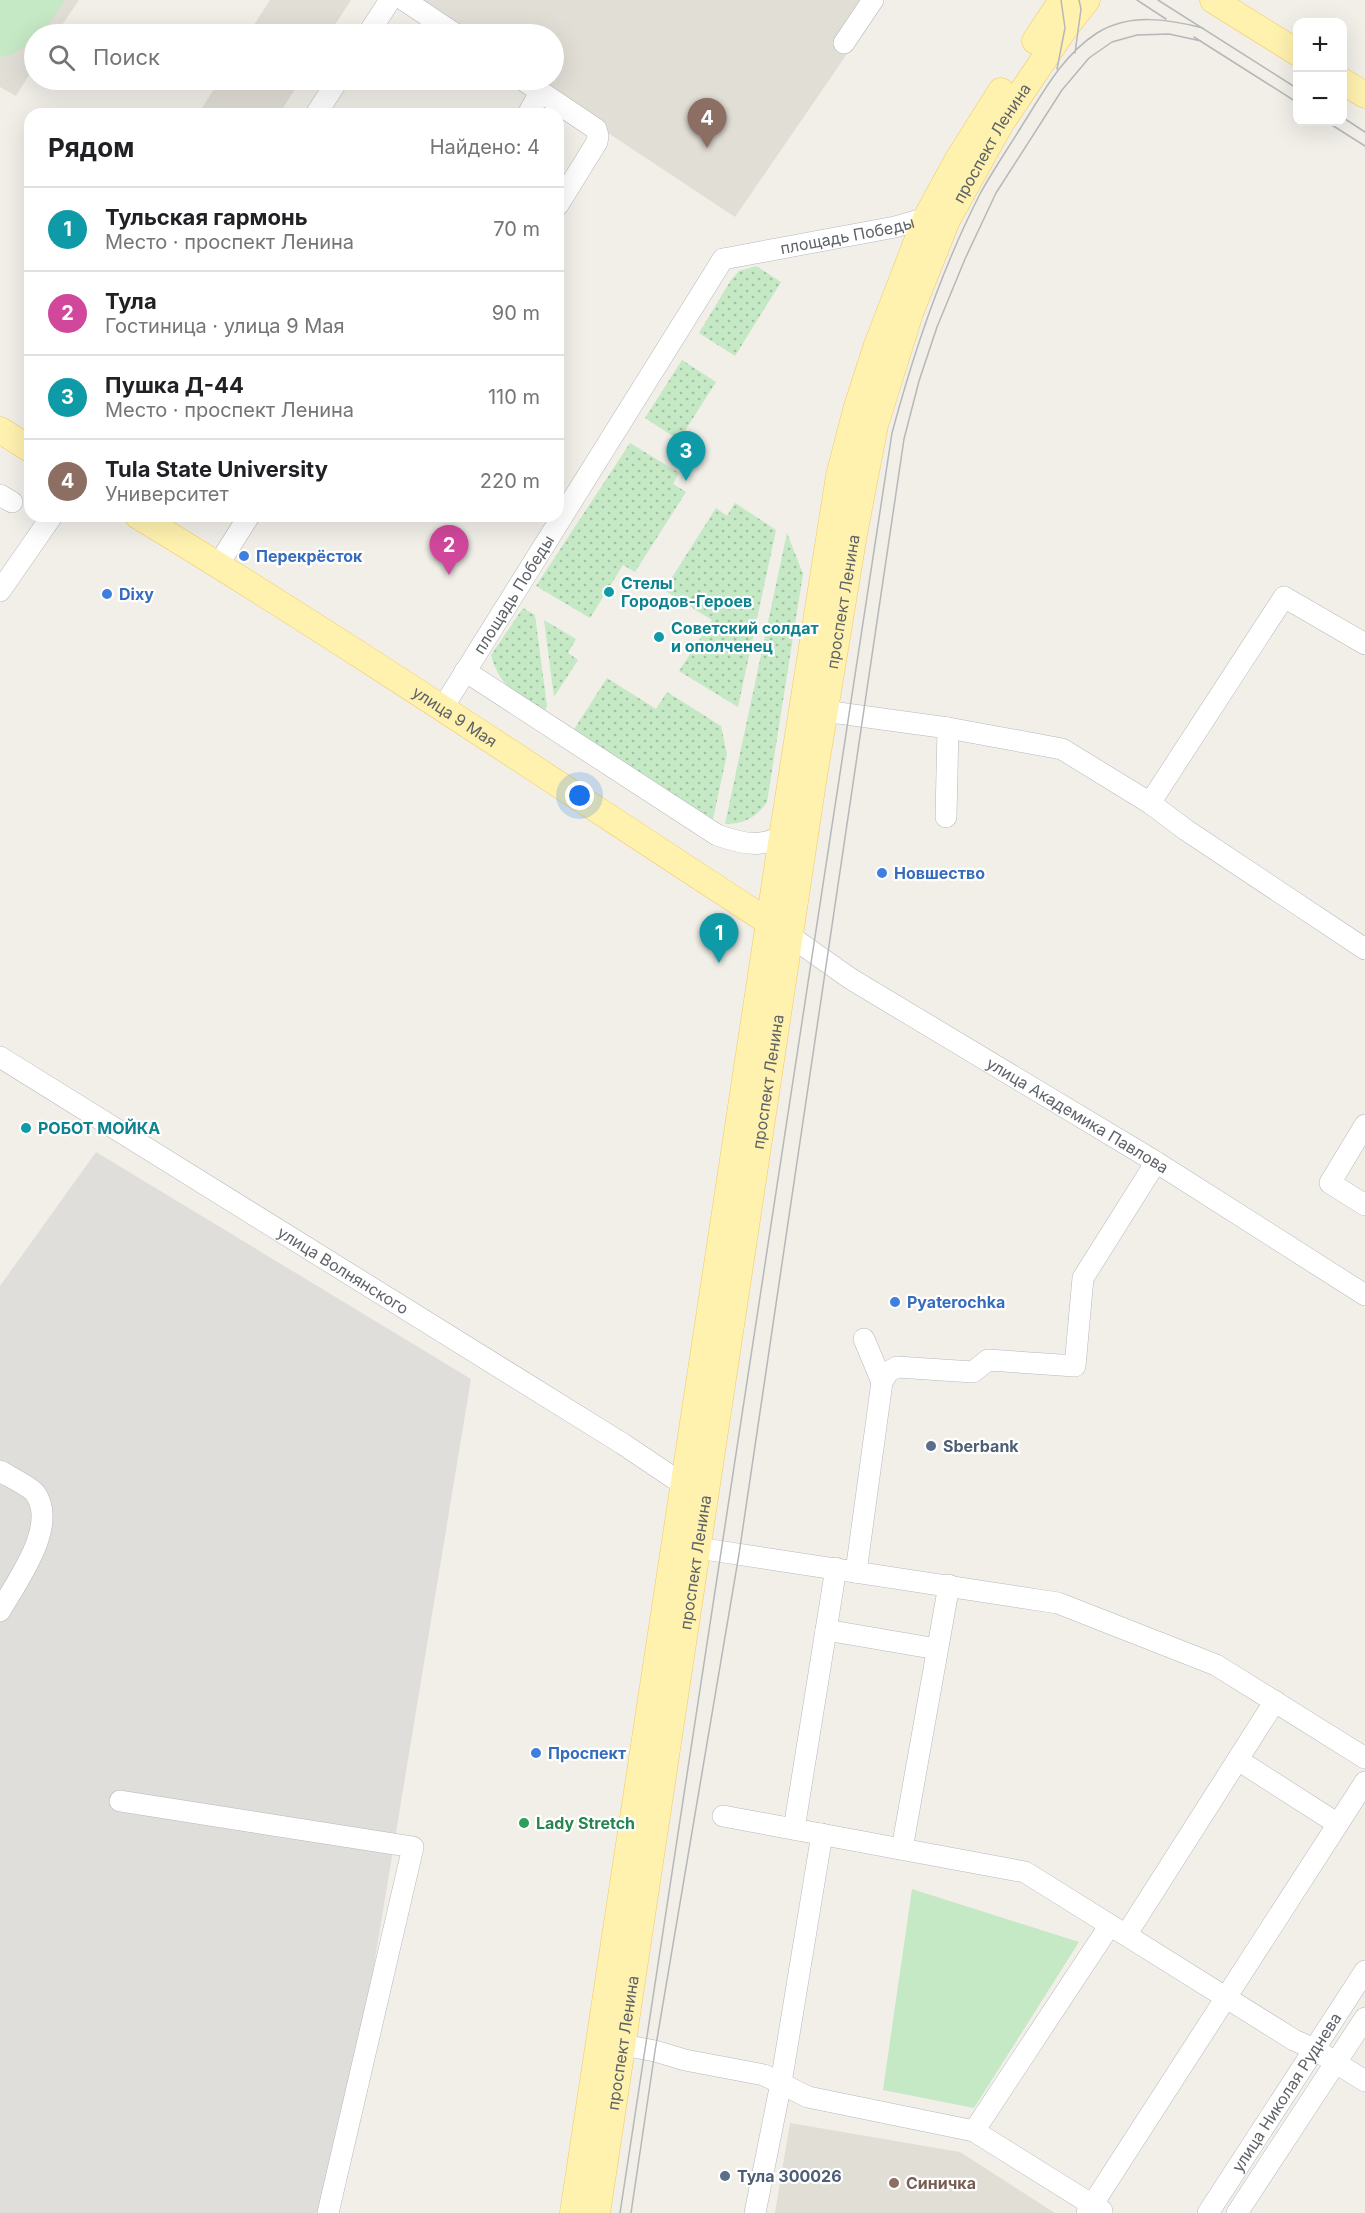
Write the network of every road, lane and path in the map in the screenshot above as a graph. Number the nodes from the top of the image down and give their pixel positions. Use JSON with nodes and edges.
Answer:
{"nodes":[{"id":1,"x":390,"y":0,"type":"edge"},
{"id":2,"x":404,"y":0,"type":"edge"},
{"id":3,"x":873,"y":0,"type":"edge"},
{"id":4,"x":1062,"y":0,"type":"edge"},
{"id":5,"x":1087,"y":0,"type":"edge"},
{"id":6,"x":1213,"y":0,"type":"edge"},
{"id":7,"x":374,"y":24,"type":"edge"},
{"id":8,"x":441,"y":24,"type":"edge"},
{"id":9,"x":844,"y":43,"type":"dead end"},
{"id":10,"x":1293,"y":50,"type":"edge"},
{"id":11,"x":1347,"y":84,"type":"edge"},
{"id":12,"x":332,"y":90,"type":"edge"},
{"id":13,"x":538,"y":90,"type":"edge"},
{"id":14,"x":541,"y":92,"type":"junction"},
{"id":15,"x":1365,"y":95,"type":"edge"},
{"id":16,"x":320,"y":108,"type":"edge"},
{"id":17,"x":532,"y":108,"type":"edge"},
{"id":18,"x":564,"y":195,"type":"edge"},
{"id":19,"x":926,"y":218,"type":"junction"},
{"id":20,"x":0,"y":430,"type":"edge"},
{"id":21,"x":24,"y":445,"type":"edge"},
{"id":22,"x":564,"y":513,"type":"edge"},
{"id":23,"x":48,"y":522,"type":"edge"},
{"id":24,"x":148,"y":522,"type":"edge"},
{"id":25,"x":245,"y":522,"type":"edge"},
{"id":26,"x":558,"y":522,"type":"edge"},
{"id":27,"x":218,"y":565,"type":"junction"},
{"id":28,"x":0,"y":591,"type":"edge"},
{"id":29,"x":1365,"y":644,"type":"edge"},
{"id":30,"x":465,"y":671,"type":"junction"},
{"id":31,"x":442,"y":708,"type":"junction"},
{"id":32,"x":825,"y":711,"type":"junction"},
{"id":33,"x":948,"y":728,"type":"junction"},
{"id":34,"x":1150,"y":802,"type":"junction"},
{"id":35,"x":946,"y":818,"type":"dead end"},
{"id":36,"x":807,"y":821,"type":"junction"},
{"id":37,"x":782,"y":837,"type":"junction"},
{"id":38,"x":780,"y":929,"type":"junction"},
{"id":39,"x":1365,"y":949,"type":"edge"},
{"id":40,"x":0,"y":1057,"type":"edge"},
{"id":41,"x":1365,"y":1125,"type":"edge"},
{"id":42,"x":1156,"y":1162,"type":"junction"},
{"id":43,"x":1365,"y":1205,"type":"edge"},
{"id":44,"x":1365,"y":1295,"type":"edge"},
{"id":45,"x":864,"y":1340,"type":"dead end"},
{"id":46,"x":882,"y":1382,"type":"junction"},
{"id":47,"x":0,"y":1471,"type":"edge"},
{"id":48,"x":684,"y":1485,"type":"junction"},
{"id":49,"x":698,"y":1548,"type":"junction"},
{"id":50,"x":846,"y":1570,"type":"junction"},
{"id":51,"x":949,"y":1585,"type":"junction"},
{"id":52,"x":0,"y":1611,"type":"edge"},
{"id":53,"x":826,"y":1630,"type":"junction"},
{"id":54,"x":937,"y":1649,"type":"junction"},
{"id":55,"x":1275,"y":1701,"type":"junction"},
{"id":56,"x":1365,"y":1758,"type":"edge"},
{"id":57,"x":1238,"y":1760,"type":"junction"},
{"id":58,"x":1365,"y":1782,"type":"edge"},
{"id":59,"x":120,"y":1801,"type":"dead end"},
{"id":60,"x":723,"y":1816,"type":"dead end"},
{"id":61,"x":1338,"y":1824,"type":"junction"},
{"id":62,"x":794,"y":1829,"type":"junction"},
{"id":63,"x":822,"y":1834,"type":"junction"},
{"id":64,"x":902,"y":1849,"type":"junction"},
{"id":65,"x":1118,"y":1930,"type":"junction"},
{"id":66,"x":1365,"y":1971,"type":"edge"},
{"id":67,"x":1226,"y":1998,"type":"junction"},
{"id":68,"x":1365,"y":2018,"type":"edge"},
{"id":69,"x":622,"y":2045,"type":"junction"},
{"id":70,"x":1314,"y":2049,"type":"junction"},
{"id":71,"x":1336,"y":2062,"type":"junction"},
{"id":72,"x":1365,"y":2081,"type":"edge"},
{"id":73,"x":781,"y":2083,"type":"junction"},
{"id":74,"x":974,"y":2131,"type":"junction"},
{"id":75,"x":1094,"y":2210,"type":"edge"},
{"id":76,"x":328,"y":2213,"type":"edge"},
{"id":77,"x":573,"y":2213,"type":"edge"},
{"id":78,"x":597,"y":2213,"type":"edge"},
{"id":79,"x":754,"y":2213,"type":"edge"},
{"id":80,"x":1208,"y":2213,"type":"edge"},
{"id":81,"x":1237,"y":2213,"type":"edge"}],
"edges":[{"from":1,"to":7,"type":"street"},
{"from":2,"to":8,"type":"street"},
{"from":3,"to":9,"type":"street"},
{"from":4,"to":19,"type":"main road","name":"проспект Ленина"},
{"from":5,"to":32,"type":"main road","name":"проспект Ленина"},
{"from":6,"to":10,"type":"main road"},
{"from":11,"to":15,"type":"main road"},
{"from":12,"to":16,"type":"street"},
{"from":13,"to":14,"type":"street"},
{"from":14,"to":17,"type":"street"},
{"from":14,"to":18,"type":"street"},
{"from":19,"to":22,"type":"street","name":"площадь Победы"},
{"from":19,"to":37,"type":"main road","name":"проспект Ленина"},
{"from":20,"to":21,"type":"main road"},
{"from":23,"to":28,"type":"street"},
{"from":24,"to":27,"type":"main road","name":"улица 9 Мая"},
{"from":25,"to":27,"type":"street"},
{"from":26,"to":30,"type":"street","name":"площадь Победы"},
{"from":27,"to":31,"type":"main road","name":"улица 9 Мая"},
{"from":29,"to":34,"type":"street"},
{"from":30,"to":31,"type":"street"},
{"from":30,"to":37,"type":"street","name":"площадь Победы"},
{"from":31,"to":38,"type":"main road","name":"улица 9 Мая"},
{"from":32,"to":33,"type":"street"},
{"from":32,"to":36,"type":"main road","name":"проспект Ленина"},
{"from":33,"to":34,"type":"street"},
{"from":33,"to":35,"type":"street"},
{"from":34,"to":39,"type":"street"},
{"from":36,"to":37,"type":"street","name":"площадь Победы"},
{"from":36,"to":38,"type":"main road","name":"проспект Ленина"},
{"from":37,"to":38,"type":"main road","name":"проспект Ленина"},
{"from":38,"to":42,"type":"street","name":"улица Академика Павлова"},
{"from":38,"to":48,"type":"main road","name":"проспект Ленина"},
{"from":38,"to":49,"type":"main road","name":"проспект Ленина"},
{"from":40,"to":48,"type":"street","name":"улица Волнянского"},
{"from":41,"to":43,"type":"street"},
{"from":42,"to":44,"type":"street","name":"улица Академика Павлова"},
{"from":42,"to":46,"type":"street"},
{"from":45,"to":46,"type":"street"},
{"from":46,"to":50,"type":"street"},
{"from":47,"to":52,"type":"street"},
{"from":48,"to":77,"type":"main road","name":"проспект Ленина"},
{"from":49,"to":50,"type":"street"},
{"from":49,"to":69,"type":"main road","name":"проспект Ленина"},
{"from":50,"to":51,"type":"street"},
{"from":50,"to":53,"type":"street"},
{"from":51,"to":54,"type":"street"},
{"from":51,"to":55,"type":"street"},
{"from":53,"to":54,"type":"street"},
{"from":53,"to":62,"type":"street"},
{"from":54,"to":64,"type":"street"},
{"from":55,"to":56,"type":"street"},
{"from":55,"to":57,"type":"street"},
{"from":57,"to":61,"type":"street"},
{"from":57,"to":65,"type":"street"},
{"from":58,"to":61,"type":"street"},
{"from":59,"to":76,"type":"street"},
{"from":60,"to":62,"type":"street"},
{"from":61,"to":67,"type":"street"},
{"from":62,"to":63,"type":"street"},
{"from":63,"to":64,"type":"street"},
{"from":63,"to":73,"type":"street"},
{"from":64,"to":65,"type":"street"},
{"from":65,"to":67,"type":"street"},
{"from":65,"to":74,"type":"street"},
{"from":66,"to":70,"type":"street","name":"улица Николая Руднева"},
{"from":67,"to":70,"type":"street"},
{"from":67,"to":75,"type":"street"},
{"from":68,"to":71,"type":"street","name":"улица Николая Руднева"},
{"from":69,"to":73,"type":"street"},
{"from":69,"to":78,"type":"main road","name":"проспект Ленина"},
{"from":70,"to":71,"type":"street"},
{"from":70,"to":80,"type":"street","name":"улица Николая Руднева"},
{"from":71,"to":72,"type":"street"},
{"from":71,"to":81,"type":"street","name":"улица Николая Руднева"},
{"from":73,"to":74,"type":"street"},
{"from":73,"to":79,"type":"street"},
{"from":74,"to":75,"type":"street"}]}
